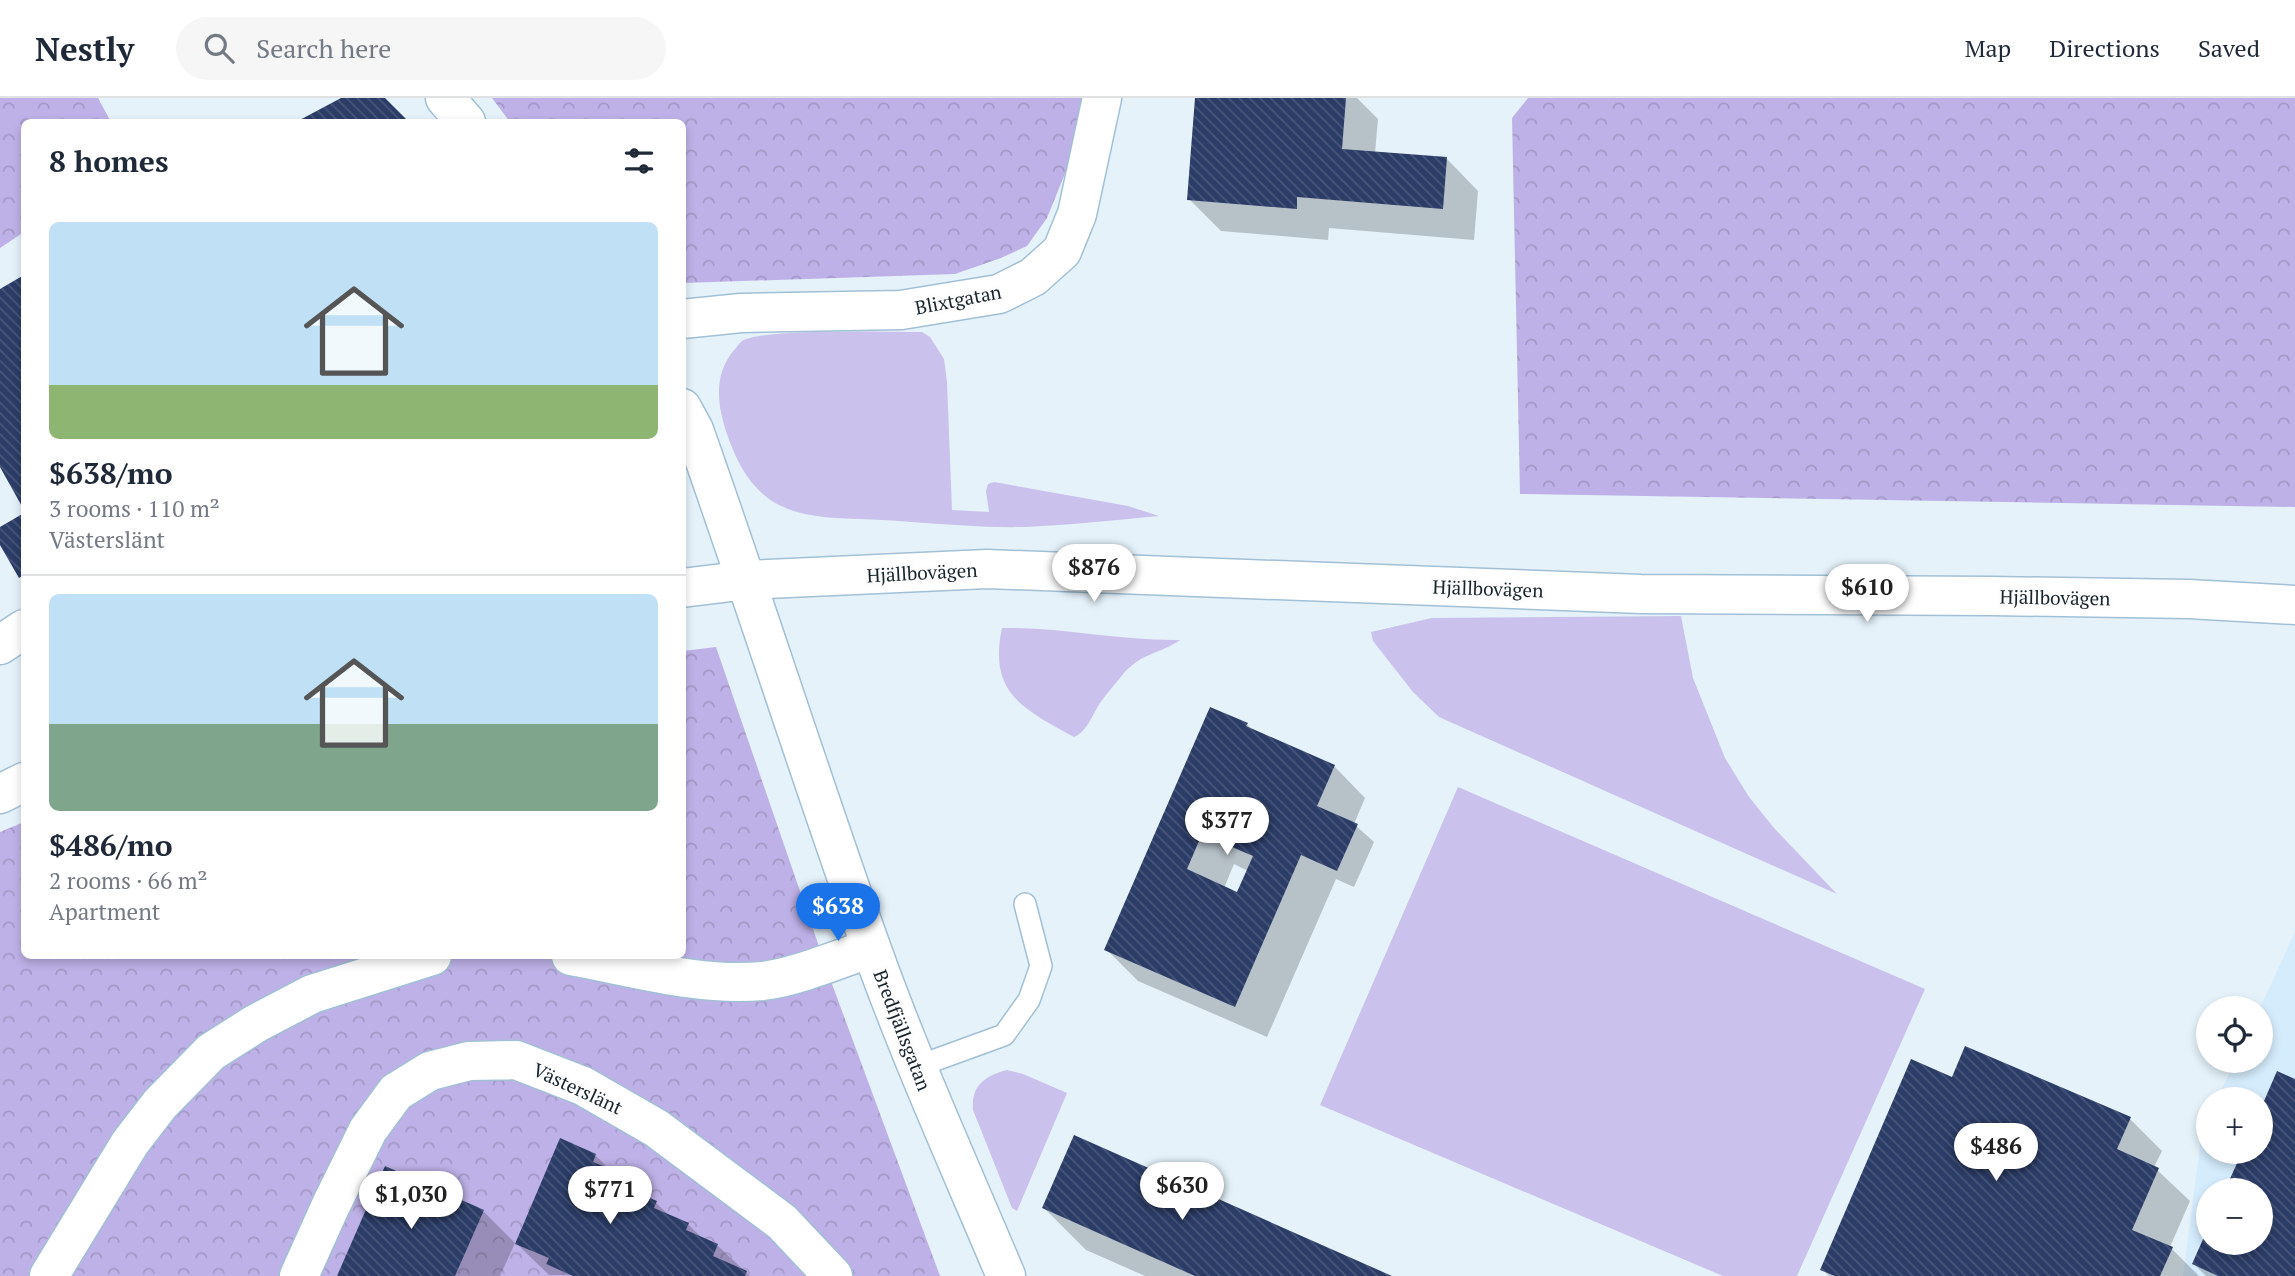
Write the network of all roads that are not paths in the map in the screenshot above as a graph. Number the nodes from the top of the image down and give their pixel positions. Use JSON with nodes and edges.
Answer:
{"nodes":[{"id":1,"x":445,"y":98,"type":"edge"},
{"id":2,"x":1102,"y":98,"type":"edge"},
{"id":3,"x":463,"y":119,"type":"edge"},
{"id":4,"x":686,"y":319,"type":"edge"},
{"id":5,"x":686,"y":415,"type":"edge"},
{"id":6,"x":747,"y":580,"type":"junction"},
{"id":7,"x":686,"y":588,"type":"edge"},
{"id":8,"x":2295,"y":604,"type":"edge"},
{"id":9,"x":21,"y":631,"type":"edge"},
{"id":10,"x":0,"y":645,"type":"edge"},
{"id":11,"x":21,"y":784,"type":"edge"},
{"id":12,"x":0,"y":794,"type":"edge"},
{"id":13,"x":1024,"y":904,"type":"dead end"},
{"id":14,"x":871,"y":948,"type":"junction"},
{"id":15,"x":423,"y":959,"type":"edge"},
{"id":16,"x":587,"y":959,"type":"edge"},
{"id":17,"x":916,"y":1067,"type":"junction"},
{"id":18,"x":50,"y":1276,"type":"edge"},
{"id":19,"x":299,"y":1276,"type":"edge"},
{"id":20,"x":833,"y":1276,"type":"edge"},
{"id":21,"x":1006,"y":1276,"type":"edge"}],
"edges":[{"from":1,"to":3,"type":"street"},
{"from":2,"to":4,"type":"street","name":"Blixtgatan"},
{"from":5,"to":6,"type":"street"},
{"from":6,"to":7,"type":"street","name":"Hjällbovägen"},
{"from":6,"to":8,"type":"street","name":"Hjällbovägen"},
{"from":6,"to":14,"type":"street","name":"Bredfjällsgatan"},
{"from":9,"to":10,"type":"street"},
{"from":11,"to":12,"type":"street"},
{"from":13,"to":17,"type":"lane"},
{"from":14,"to":16,"type":"street"},
{"from":14,"to":17,"type":"street","name":"Bredfjällsgatan"},
{"from":15,"to":18,"type":"street"},
{"from":17,"to":21,"type":"street","name":"Bredfjällsgatan"},
{"from":19,"to":20,"type":"street","name":"Västerslänt"}]}
